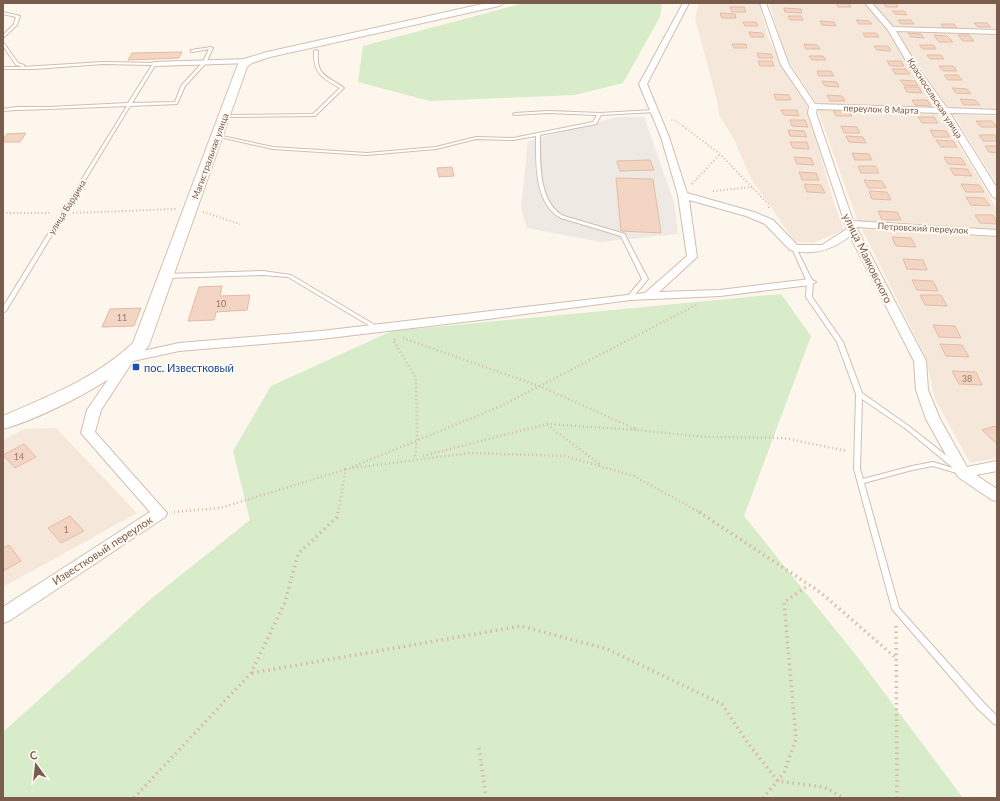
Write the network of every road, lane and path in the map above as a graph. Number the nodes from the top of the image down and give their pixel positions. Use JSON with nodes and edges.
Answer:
{"nodes":[{"id":1,"x":499,"y":3,"type":"edge"},
{"id":2,"x":686,"y":3,"type":"edge"},
{"id":3,"x":763,"y":3,"type":"edge"},
{"id":4,"x":868,"y":3,"type":"edge"},
{"id":5,"x":3,"y":13,"type":"edge"},
{"id":6,"x":891,"y":29,"type":"junction"},
{"id":7,"x":997,"y":32,"type":"edge"},
{"id":8,"x":3,"y":37,"type":"edge"},
{"id":9,"x":3,"y":44,"type":"edge"},
{"id":10,"x":192,"y":51,"type":"dead end"},
{"id":11,"x":316,"y":51,"type":"dead end"},
{"id":12,"x":248,"y":61,"type":"junction"},
{"id":13,"x":205,"y":62,"type":"junction"},
{"id":14,"x":154,"y":64,"type":"junction"},
{"id":15,"x":3,"y":68,"type":"edge"},
{"id":16,"x":34,"y":68,"type":"junction"},
{"id":17,"x":131,"y":104,"type":"junction"},
{"id":18,"x":813,"y":106,"type":"junction"},
{"id":19,"x":3,"y":110,"type":"edge"},
{"id":20,"x":654,"y":110,"type":"junction"},
{"id":21,"x":945,"y":111,"type":"junction"},
{"id":22,"x":997,"y":112,"type":"edge"},
{"id":23,"x":515,"y":114,"type":"dead end"},
{"id":24,"x":600,"y":114,"type":"junction"},
{"id":25,"x":224,"y":116,"type":"junction"},
{"id":26,"x":675,"y":120,"type":"dead end"},
{"id":27,"x":538,"y":134,"type":"junction"},
{"id":28,"x":217,"y":136,"type":"junction"},
{"id":29,"x":720,"y":154,"type":"junction"},
{"id":30,"x":753,"y":187,"type":"junction"},
{"id":31,"x":683,"y":195,"type":"junction"},
{"id":32,"x":997,"y":196,"type":"edge"},
{"id":33,"x":191,"y":208,"type":"junction"},
{"id":34,"x":3,"y":213,"type":"edge"},
{"id":35,"x":64,"y":213,"type":"junction"},
{"id":36,"x":769,"y":222,"type":"junction"},
{"id":37,"x":240,"y":224,"type":"dead end"},
{"id":38,"x":850,"y":227,"type":"junction"},
{"id":39,"x":997,"y":233,"type":"edge"},
{"id":40,"x":794,"y":248,"type":"junction"},
{"id":41,"x":166,"y":276,"type":"junction"},
{"id":42,"x":810,"y":282,"type":"junction"},
{"id":43,"x":720,"y":294,"type":"junction"},
{"id":44,"x":649,"y":295,"type":"junction"},
{"id":45,"x":630,"y":297,"type":"junction"},
{"id":46,"x":3,"y":311,"type":"edge"},
{"id":47,"x":377,"y":328,"type":"junction"},
{"id":48,"x":129,"y":358,"type":"junction"},
{"id":49,"x":539,"y":386,"type":"junction"},
{"id":50,"x":859,"y":394,"type":"junction"},
{"id":51,"x":3,"y":423,"type":"edge"},
{"id":52,"x":547,"y":424,"type":"junction"},
{"id":53,"x":638,"y":430,"type":"junction"},
{"id":54,"x":417,"y":441,"type":"junction"},
{"id":55,"x":857,"y":453,"type":"junction"},
{"id":56,"x":414,"y":459,"type":"junction"},
{"id":57,"x":997,"y":466,"type":"edge"},
{"id":58,"x":603,"y":467,"type":"junction"},
{"id":59,"x":346,"y":469,"type":"junction"},
{"id":60,"x":963,"y":473,"type":"junction"},
{"id":61,"x":860,"y":482,"type":"junction"},
{"id":62,"x":997,"y":496,"type":"edge"},
{"id":63,"x":160,"y":513,"type":"junction"},
{"id":64,"x":809,"y":585,"type":"junction"},
{"id":65,"x":896,"y":609,"type":"junction"},
{"id":66,"x":3,"y":616,"type":"edge"},
{"id":67,"x":896,"y":658,"type":"junction"},
{"id":68,"x":251,"y":673,"type":"junction"},
{"id":69,"x":997,"y":721,"type":"edge"},
{"id":70,"x":479,"y":748,"type":"dead end"},
{"id":71,"x":778,"y":781,"type":"junction"},
{"id":72,"x":134,"y":798,"type":"edge"},
{"id":73,"x":486,"y":798,"type":"edge"},
{"id":74,"x":763,"y":798,"type":"edge"},
{"id":75,"x":843,"y":798,"type":"edge"},
{"id":76,"x":897,"y":798,"type":"edge"}],
"edges":[{"from":1,"to":12,"type":"street"},
{"from":2,"to":20,"type":"street"},
{"from":3,"to":18,"type":"street","name":"улица Маяковского"},
{"from":4,"to":6,"type":"street","name":"Красносельская улица"},
{"from":5,"to":8,"type":"lane"},
{"from":6,"to":7,"type":"street"},
{"from":6,"to":21,"type":"street","name":"Красносельская улица"},
{"from":9,"to":16,"type":"lane"},
{"from":10,"to":13,"type":"lane"},
{"from":11,"to":25,"type":"lane"},
{"from":12,"to":13,"type":"street"},
{"from":12,"to":25,"type":"street","name":"Магистральная улица"},
{"from":13,"to":14,"type":"street"},
{"from":13,"to":17,"type":"lane"},
{"from":14,"to":16,"type":"lane"},
{"from":14,"to":17,"type":"lane","name":"улица Бардина"},
{"from":15,"to":16,"type":"lane"},
{"from":17,"to":19,"type":"lane"},
{"from":17,"to":35,"type":"lane","name":"улица Бардина"},
{"from":18,"to":21,"type":"street","name":"переулок 8 Марта"},
{"from":18,"to":38,"type":"street","name":"улица Маяковского"},
{"from":20,"to":24,"type":"lane"},
{"from":20,"to":31,"type":"street"},
{"from":21,"to":22,"type":"street","name":"переулок 8 Марта"},
{"from":21,"to":32,"type":"street","name":"Красносельская улица"},
{"from":23,"to":24,"type":"lane"},
{"from":24,"to":27,"type":"lane"},
{"from":25,"to":28,"type":"street","name":"Магистральная улица"},
{"from":26,"to":29,"type":"path"},
{"from":27,"to":28,"type":"lane"},
{"from":27,"to":45,"type":"lane"},
{"from":28,"to":33,"type":"street","name":"Магистральная улица"},
{"from":29,"to":30,"type":"path"},
{"from":29,"to":31,"type":"path"},
{"from":30,"to":31,"type":"path"},
{"from":30,"to":36,"type":"path"},
{"from":31,"to":36,"type":"street"},
{"from":31,"to":44,"type":"street"},
{"from":33,"to":35,"type":"path"},
{"from":33,"to":37,"type":"path"},
{"from":33,"to":41,"type":"street","name":"Магистральная улица"},
{"from":34,"to":35,"type":"path"},
{"from":35,"to":46,"type":"lane","name":"улица Бардина"},
{"from":36,"to":40,"type":"street"},
{"from":38,"to":39,"type":"street","name":"Петровский переулок"},
{"from":38,"to":40,"type":"street"},
{"from":38,"to":60,"type":"street","name":"улица Маяковского"},
{"from":40,"to":42,"type":"lane"},
{"from":41,"to":47,"type":"lane"},
{"from":41,"to":48,"type":"street","name":"Магистральная улица"},
{"from":42,"to":43,"type":"street"},
{"from":42,"to":50,"type":"lane"},
{"from":43,"to":44,"type":"street"},
{"from":43,"to":49,"type":"path"},
{"from":44,"to":45,"type":"street"},
{"from":45,"to":47,"type":"street"},
{"from":47,"to":48,"type":"street"},
{"from":48,"to":51,"type":"street","name":"Магистральная улица"},
{"from":48,"to":63,"type":"street","name":"Известковый переулок"},
{"from":49,"to":53,"type":"path"},
{"from":49,"to":54,"type":"path"},
{"from":49,"to":54,"type":"path"},
{"from":50,"to":55,"type":"lane"},
{"from":50,"to":60,"type":"lane"},
{"from":52,"to":53,"type":"path"},
{"from":52,"to":56,"type":"path"},
{"from":52,"to":58,"type":"path"},
{"from":53,"to":55,"type":"path"},
{"from":54,"to":56,"type":"path"},
{"from":54,"to":59,"type":"path"},
{"from":55,"to":61,"type":"lane"},
{"from":56,"to":58,"type":"path"},
{"from":56,"to":59,"type":"path"},
{"from":57,"to":60,"type":"street"},
{"from":58,"to":64,"type":"path"},
{"from":59,"to":63,"type":"path"},
{"from":59,"to":68,"type":"path"},
{"from":60,"to":61,"type":"lane"},
{"from":60,"to":62,"type":"street","name":"улица Маяковского"},
{"from":61,"to":65,"type":"lane"},
{"from":63,"to":66,"type":"street","name":"Известковый переулок"},
{"from":64,"to":67,"type":"path"},
{"from":64,"to":71,"type":"path"},
{"from":65,"to":67,"type":"path"},
{"from":65,"to":69,"type":"lane"},
{"from":67,"to":76,"type":"path"},
{"from":68,"to":71,"type":"path"},
{"from":68,"to":72,"type":"path"},
{"from":70,"to":73,"type":"path"},
{"from":71,"to":74,"type":"path"},
{"from":71,"to":75,"type":"path"}]}
